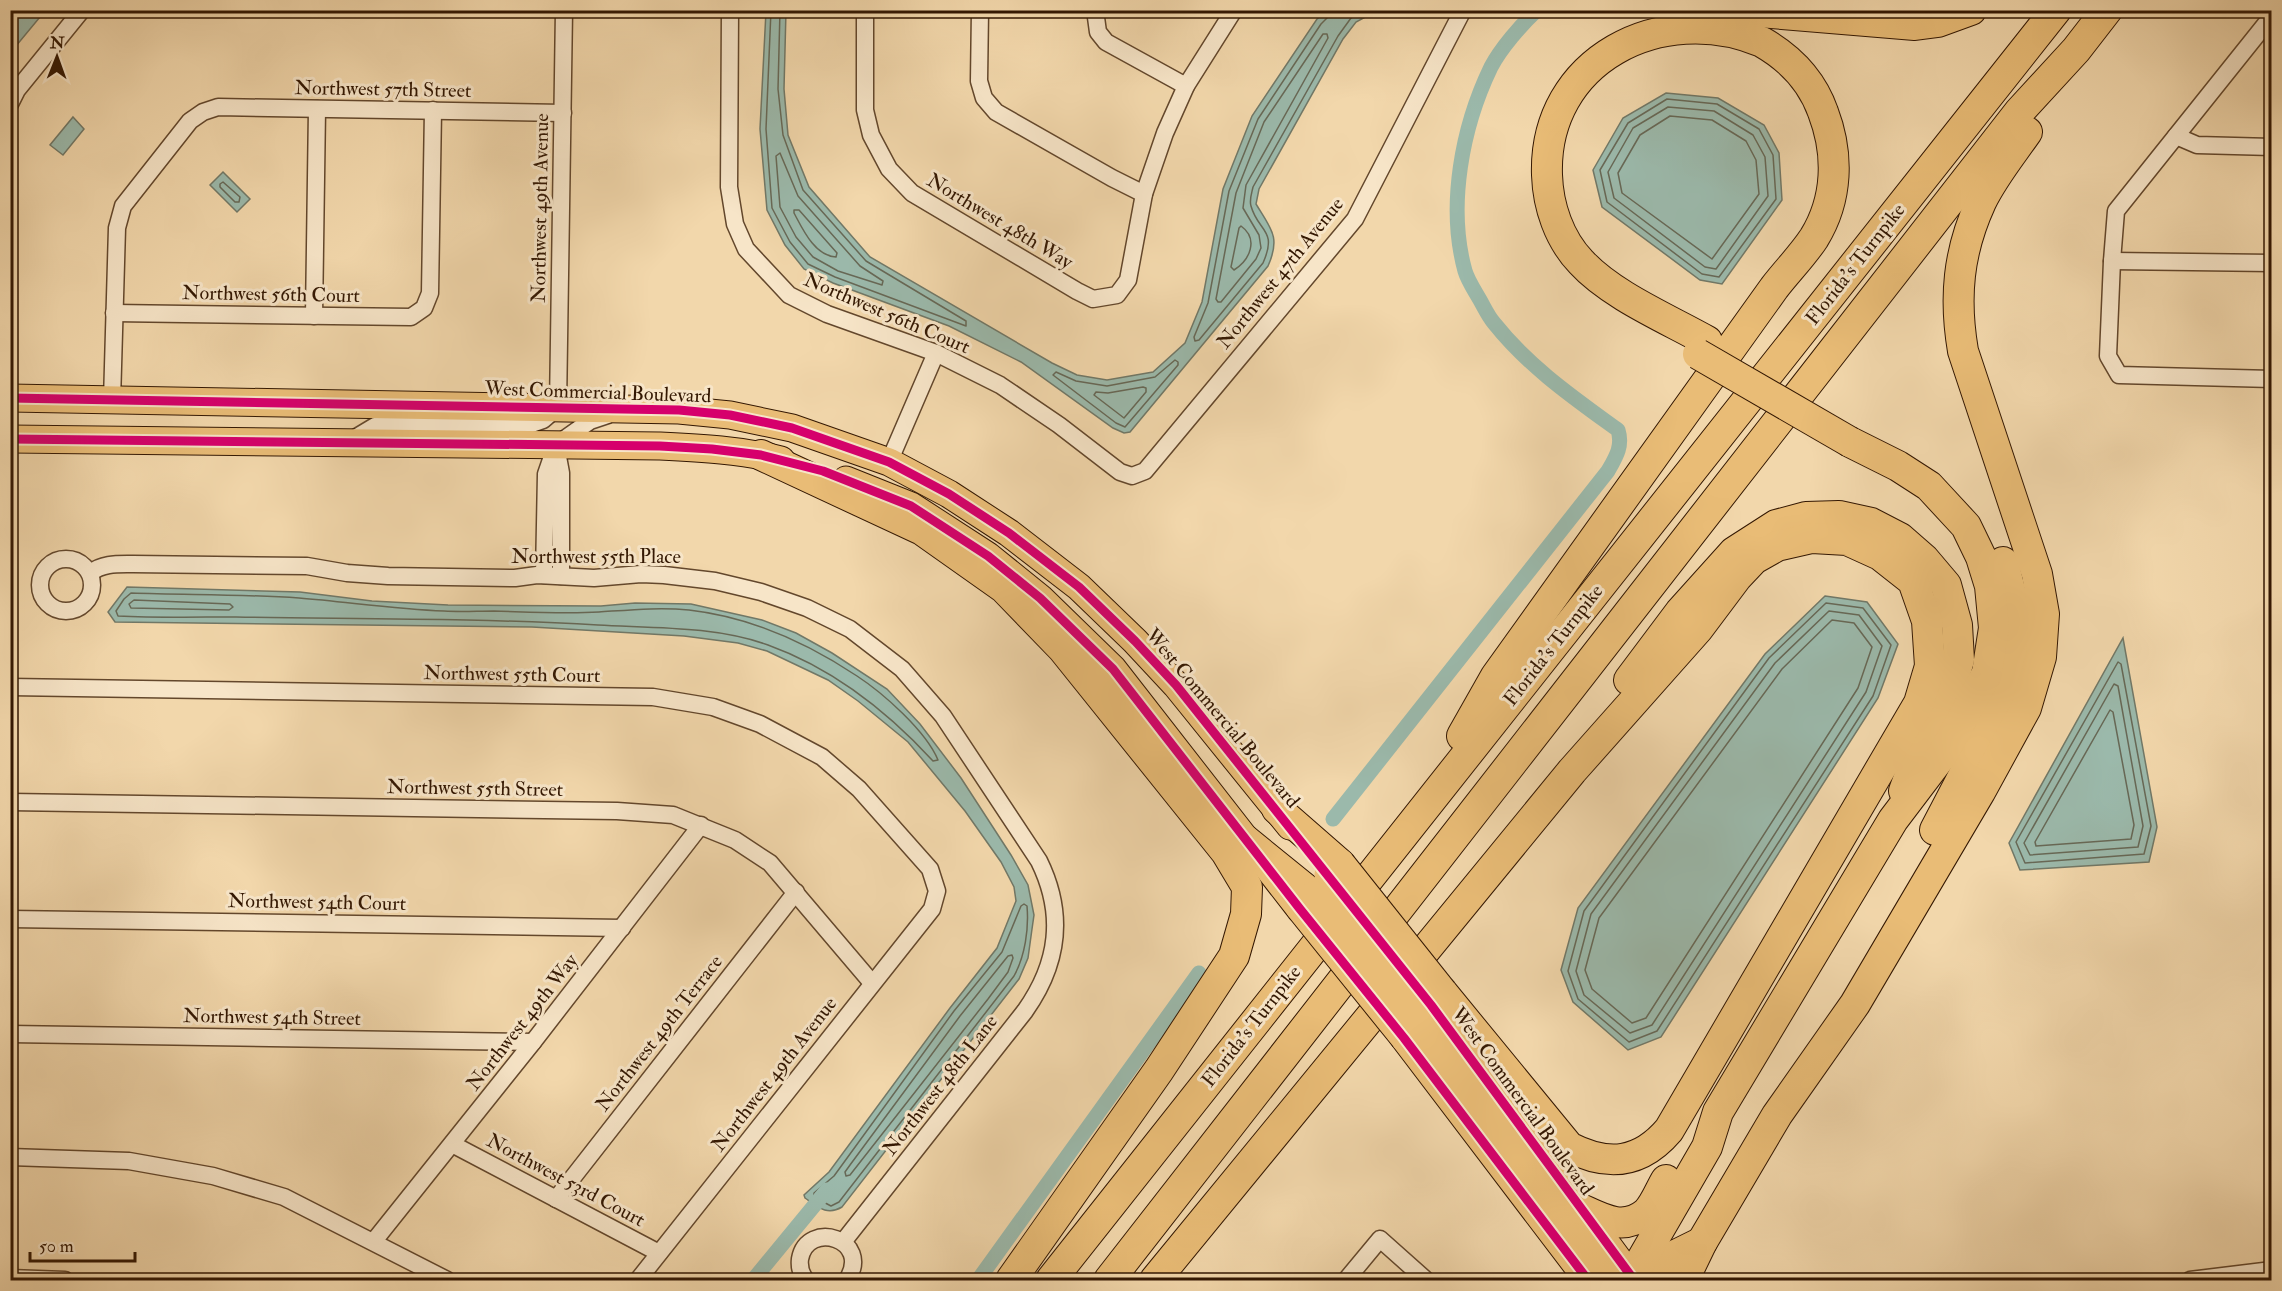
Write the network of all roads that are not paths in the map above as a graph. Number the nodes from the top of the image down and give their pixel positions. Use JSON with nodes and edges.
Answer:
{"nodes":[{"id":1,"x":82,"y":10,"type":"edge"},
{"id":2,"x":564,"y":10,"type":"edge"},
{"id":3,"x":730,"y":10,"type":"edge"},
{"id":4,"x":865,"y":10,"type":"edge"},
{"id":5,"x":981,"y":10,"type":"edge"},
{"id":6,"x":1095,"y":10,"type":"edge"},
{"id":7,"x":1234,"y":10,"type":"edge"},
{"id":8,"x":1463,"y":10,"type":"edge"},
{"id":9,"x":1659,"y":10,"type":"edge"},
{"id":10,"x":1734,"y":10,"type":"edge"},
{"id":11,"x":1971,"y":10,"type":"edge"},
{"id":12,"x":2056,"y":10,"type":"edge"},
{"id":13,"x":2107,"y":10,"type":"edge"},
{"id":14,"x":2271,"y":15,"type":"edge"},
{"id":15,"x":2265,"y":33,"type":"edge"},
{"id":16,"x":2076,"y":50,"type":"junction"},
{"id":17,"x":1186,"y":86,"type":"junction"},
{"id":18,"x":10,"y":104,"type":"edge"},
{"id":19,"x":317,"y":109,"type":"junction"},
{"id":20,"x":433,"y":110,"type":"junction"},
{"id":21,"x":562,"y":113,"type":"junction"},
{"id":22,"x":2175,"y":136,"type":"junction"},
{"id":23,"x":2271,"y":147,"type":"edge"},
{"id":24,"x":1144,"y":194,"type":"junction"},
{"id":25,"x":2112,"y":261,"type":"junction"},
{"id":26,"x":2271,"y":263,"type":"edge"},
{"id":27,"x":114,"y":313,"type":"junction"},
{"id":28,"x":314,"y":316,"type":"junction"},
{"id":29,"x":1702,"y":348,"type":"junction"},
{"id":30,"x":936,"y":353,"type":"junction"},
{"id":31,"x":2271,"y":379,"type":"edge"},
{"id":32,"x":10,"y":398,"type":"edge"},
{"id":33,"x":112,"y":401,"type":"junction"},
{"id":34,"x":558,"y":407,"type":"junction"},
{"id":35,"x":629,"y":409,"type":"junction"},
{"id":36,"x":1853,"y":434,"type":"junction"},
{"id":37,"x":10,"y":439,"type":"edge"},
{"id":38,"x":348,"y":442,"type":"junction"},
{"id":39,"x":556,"y":445,"type":"junction"},
{"id":40,"x":761,"y":455,"type":"junction"},
{"id":41,"x":889,"y":462,"type":"junction"},
{"id":42,"x":1132,"y":476,"type":"joint"},
{"id":43,"x":90,"y":573,"type":"dead end"},
{"id":44,"x":544,"y":575,"type":"junction"},
{"id":45,"x":561,"y":576,"type":"junction"},
{"id":46,"x":10,"y":687,"type":"edge"},
{"id":47,"x":1572,"y":771,"type":"junction"},
{"id":48,"x":10,"y":802,"type":"edge"},
{"id":49,"x":1277,"y":809,"type":"joint"},
{"id":50,"x":1419,"y":813,"type":"junction"},
{"id":51,"x":1893,"y":820,"type":"junction"},
{"id":52,"x":701,"y":825,"type":"junction"},
{"id":53,"x":1245,"y":840,"type":"joint"},
{"id":54,"x":1320,"y":886,"type":"junction"},
{"id":55,"x":937,"y":891,"type":"joint"},
{"id":56,"x":796,"y":892,"type":"junction"},
{"id":57,"x":10,"y":919,"type":"edge"},
{"id":58,"x":622,"y":928,"type":"junction"},
{"id":59,"x":1054,"y":946,"type":"joint"},
{"id":60,"x":872,"y":983,"type":"junction"},
{"id":61,"x":1423,"y":1015,"type":"junction"},
{"id":62,"x":10,"y":1034,"type":"edge"},
{"id":63,"x":533,"y":1042,"type":"junction"},
{"id":64,"x":1718,"y":1112,"type":"junction"},
{"id":65,"x":1777,"y":1115,"type":"junction"},
{"id":66,"x":453,"y":1144,"type":"junction"},
{"id":67,"x":10,"y":1157,"type":"edge"},
{"id":68,"x":556,"y":1199,"type":"junction"},
{"id":69,"x":1579,"y":1208,"type":"junction"},
{"id":70,"x":374,"y":1242,"type":"junction"},
{"id":71,"x":843,"y":1242,"type":"junction"},
{"id":72,"x":1702,"y":1242,"type":"junction"},
{"id":73,"x":659,"y":1253,"type":"junction"},
{"id":74,"x":2271,"y":1270,"type":"edge"},
{"id":75,"x":10,"y":1278,"type":"edge"},
{"id":76,"x":1631,"y":1279,"type":"edge"},
{"id":77,"x":64,"y":1281,"type":"edge"},
{"id":78,"x":447,"y":1281,"type":"edge"},
{"id":79,"x":638,"y":1281,"type":"edge"},
{"id":80,"x":806,"y":1281,"type":"edge"},
{"id":81,"x":847,"y":1281,"type":"edge"},
{"id":82,"x":1011,"y":1281,"type":"edge"},
{"id":83,"x":1051,"y":1281,"type":"edge"},
{"id":84,"x":1108,"y":1281,"type":"edge"},
{"id":85,"x":1155,"y":1281,"type":"edge"},
{"id":86,"x":1346,"y":1281,"type":"edge"},
{"id":87,"x":1426,"y":1281,"type":"edge"},
{"id":88,"x":1588,"y":1281,"type":"edge"},
{"id":89,"x":1686,"y":1281,"type":"edge"},
{"id":90,"x":2190,"y":1281,"type":"edge"}],
"edges":[{"from":1,"to":18,"type":"street"},
{"from":2,"to":21,"type":"street","name":"Northwest 49th Avenue"},
{"from":3,"to":30,"type":"street","name":"Northwest 56th Court"},
{"from":4,"to":24,"type":"street","name":"Northwest 48th Way"},
{"from":5,"to":24,"type":"street"},
{"from":6,"to":17,"type":"street"},
{"from":7,"to":17,"type":"street"},
{"from":8,"to":42,"type":"street","name":"Northwest 47th Avenue"},
{"from":9,"to":29,"type":"highway"},
{"from":10,"to":11,"type":"highway"},
{"from":12,"to":50,"type":"highway","name":"Florida's Turnpike"},
{"from":13,"to":16,"type":"highway","name":"Florida's Turnpike"},
{"from":14,"to":15,"type":"street"},
{"from":15,"to":22,"type":"street"},
{"from":16,"to":65,"type":"highway"},
{"from":16,"to":84,"type":"highway","name":"Florida's Turnpike"},
{"from":17,"to":24,"type":"street"},
{"from":19,"to":20,"type":"street","name":"Northwest 57th Street"},
{"from":19,"to":27,"type":"street","name":"Northwest 57th Street"},
{"from":19,"to":28,"type":"street"},
{"from":20,"to":21,"type":"street","name":"Northwest 57th Street"},
{"from":20,"to":28,"type":"street","name":"Northwest 56th Court"},
{"from":21,"to":34,"type":"street","name":"Northwest 49th Avenue"},
{"from":22,"to":23,"type":"street"},
{"from":22,"to":25,"type":"street"},
{"from":25,"to":26,"type":"street"},
{"from":25,"to":31,"type":"street"},
{"from":27,"to":28,"type":"street","name":"Northwest 56th Court"},
{"from":27,"to":33,"type":"street"},
{"from":29,"to":36,"type":"highway","bridge":true},
{"from":29,"to":50,"type":"highway"},
{"from":30,"to":41,"type":"street"},
{"from":30,"to":42,"type":"street","name":"Northwest 56th Court"},
{"from":32,"to":33,"type":"highway","name":"West Commercial Boulevard"},
{"from":33,"to":34,"type":"highway","name":"West Commercial Boulevard"},
{"from":34,"to":35,"type":"highway","name":"West Commercial Boulevard"},
{"from":34,"to":38,"type":"street","name":"West Commercial Boulevard"},
{"from":35,"to":39,"type":"street","name":"West Commercial Boulevard"},
{"from":35,"to":41,"type":"highway","name":"West Commercial Boulevard"},
{"from":36,"to":51,"type":"highway"},
{"from":36,"to":65,"type":"highway"},
{"from":37,"to":38,"type":"highway"},
{"from":38,"to":39,"type":"highway"},
{"from":39,"to":40,"type":"highway"},
{"from":39,"to":44,"type":"street"},
{"from":39,"to":45,"type":"street"},
{"from":40,"to":53,"type":"highway"},
{"from":40,"to":82,"type":"highway"},
{"from":41,"to":49,"type":"highway","name":"West Commercial Boulevard"},
{"from":43,"to":44,"type":"street","name":"Northwest 55th Place"},
{"from":44,"to":45,"type":"street","name":"Northwest 55th Place"},
{"from":45,"to":59,"type":"street","name":"Northwest 55th Place"},
{"from":46,"to":55,"type":"street","name":"Northwest 55th Court"},
{"from":47,"to":51,"type":"highway"},
{"from":47,"to":61,"type":"highway"},
{"from":47,"to":85,"type":"highway"},
{"from":48,"to":52,"type":"street","name":"Northwest 55th Street"},
{"from":49,"to":54,"type":"highway"},
{"from":50,"to":83,"type":"highway","name":"Florida's Turnpike"},
{"from":51,"to":64,"type":"highway"},
{"from":52,"to":56,"type":"street","name":"Northwest 55th Street"},
{"from":52,"to":58,"type":"street","name":"Northwest 49th Way"},
{"from":53,"to":54,"type":"highway"},
{"from":54,"to":61,"type":"highway","bridge":true},
{"from":54,"to":61,"type":"highway","bridge":true},
{"from":55,"to":60,"type":"street","name":"Northwest 49th Avenue"},
{"from":56,"to":60,"type":"street","name":"Northwest 55th Street"},
{"from":56,"to":68,"type":"street","name":"Northwest 49th Terrace"},
{"from":57,"to":58,"type":"street","name":"Northwest 54th Court"},
{"from":58,"to":63,"type":"street","name":"Northwest 49th Way"},
{"from":59,"to":71,"type":"street","name":"Northwest 48th Lane"},
{"from":60,"to":73,"type":"street","name":"Northwest 49th Avenue"},
{"from":61,"to":69,"type":"highway","name":"West Commercial Boulevard"},
{"from":61,"to":76,"type":"highway"},
{"from":61,"to":88,"type":"highway"},
{"from":62,"to":63,"type":"street","name":"Northwest 54th Street"},
{"from":63,"to":66,"type":"street","name":"Northwest 49th Way"},
{"from":64,"to":69,"type":"highway"},
{"from":64,"to":76,"type":"highway"},
{"from":65,"to":72,"type":"highway"},
{"from":66,"to":68,"type":"street","name":"Northwest 53rd Court"},
{"from":66,"to":70,"type":"street","name":"Northwest 49th Way"},
{"from":67,"to":70,"type":"street"},
{"from":68,"to":73,"type":"street","name":"Northwest 53rd Court"},
{"from":69,"to":76,"type":"highway","name":"West Commercial Boulevard"},
{"from":70,"to":78,"type":"street"},
{"from":71,"to":80,"type":"street"},
{"from":71,"to":81,"type":"street"},
{"from":72,"to":76,"type":"highway"},
{"from":72,"to":89,"type":"highway"},
{"from":73,"to":79,"type":"street","name":"Northwest 49th Avenue"},
{"from":74,"to":90,"type":"street"},
{"from":75,"to":77,"type":"street"},
{"from":86,"to":87,"type":"street"}]}
